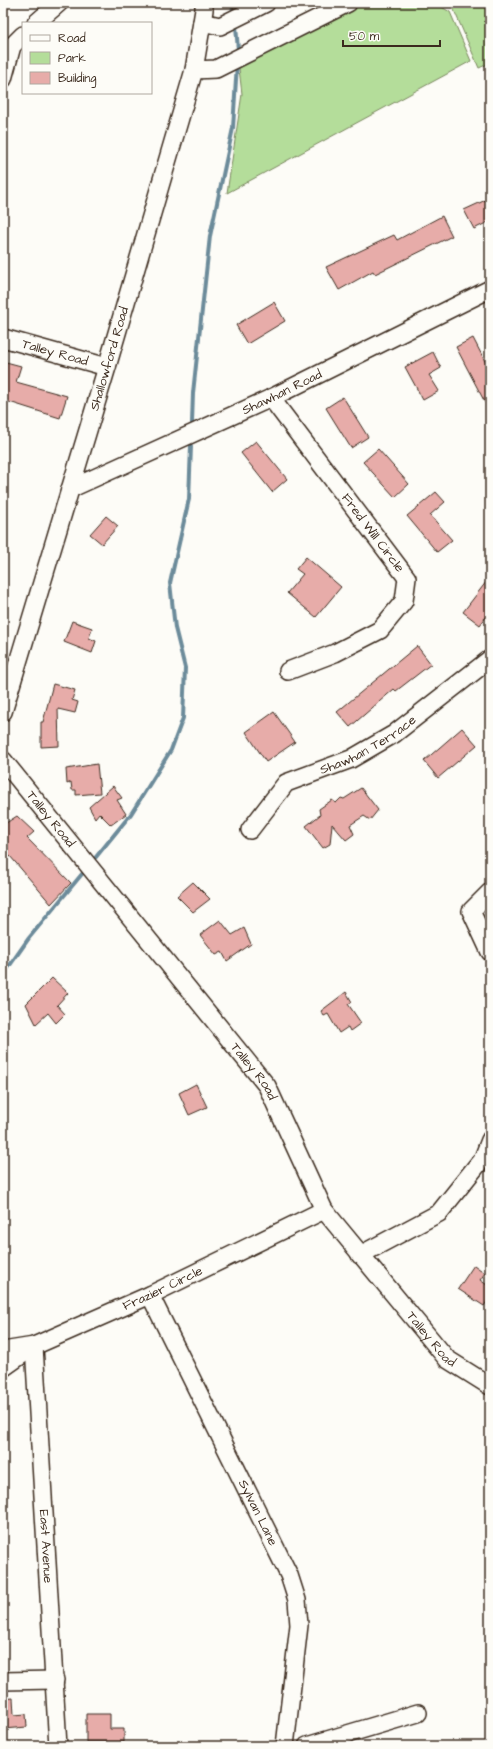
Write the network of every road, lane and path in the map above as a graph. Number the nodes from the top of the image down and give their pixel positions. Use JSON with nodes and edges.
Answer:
{"nodes":[{"id":1,"x":59,"y":3,"type":"edge"},
{"id":2,"x":204,"y":3,"type":"edge"},
{"id":3,"x":266,"y":3,"type":"edge"},
{"id":4,"x":348,"y":3,"type":"edge"},
{"id":5,"x":37,"y":22,"type":"edge"},
{"id":6,"x":202,"y":22,"type":"junction"},
{"id":7,"x":13,"y":41,"type":"edge"},
{"id":8,"x":194,"y":70,"type":"junction"},
{"id":9,"x":3,"y":79,"type":"edge"},
{"id":10,"x":490,"y":289,"type":"edge"},
{"id":11,"x":3,"y":338,"type":"edge"},
{"id":12,"x":107,"y":367,"type":"junction"},
{"id":13,"x":271,"y":398,"type":"junction"},
{"id":14,"x":70,"y":489,"type":"junction"},
{"id":15,"x":490,"y":659,"type":"edge"},
{"id":16,"x":288,"y":671,"type":"dead end"},
{"id":17,"x":3,"y":712,"type":"edge"},
{"id":18,"x":3,"y":760,"type":"edge"},
{"id":19,"x":250,"y":830,"type":"dead end"},
{"id":20,"x":490,"y":892,"type":"edge"},
{"id":21,"x":490,"y":952,"type":"edge"},
{"id":22,"x":490,"y":1140,"type":"edge"},
{"id":23,"x":324,"y":1210,"type":"junction"},
{"id":24,"x":360,"y":1255,"type":"junction"},
{"id":25,"x":150,"y":1295,"type":"junction"},
{"id":26,"x":34,"y":1346,"type":"junction"},
{"id":27,"x":3,"y":1351,"type":"edge"},
{"id":28,"x":3,"y":1368,"type":"edge"},
{"id":29,"x":490,"y":1386,"type":"edge"},
{"id":30,"x":55,"y":1680,"type":"junction"},
{"id":31,"x":3,"y":1681,"type":"edge"},
{"id":32,"x":418,"y":1713,"type":"dead end"},
{"id":33,"x":58,"y":1746,"type":"edge"},
{"id":34,"x":285,"y":1746,"type":"edge"},
{"id":35,"x":307,"y":1746,"type":"edge"}],
"edges":[{"from":1,"to":5,"type":"street"},
{"from":2,"to":6,"type":"street","name":"Shallowford Road"},
{"from":3,"to":6,"type":"street"},
{"from":4,"to":8,"type":"street"},
{"from":6,"to":8,"type":"street","name":"Shallowford Road"},
{"from":7,"to":9,"type":"street"},
{"from":8,"to":12,"type":"street","name":"Shallowford Road"},
{"from":10,"to":13,"type":"street","name":"Shawhan Road"},
{"from":11,"to":12,"type":"street","name":"Talley Road"},
{"from":12,"to":14,"type":"street","name":"Shallowford Road"},
{"from":13,"to":14,"type":"street","name":"Shawhan Road"},
{"from":13,"to":16,"type":"street","name":"Fred Will Circle"},
{"from":14,"to":17,"type":"street","name":"Shallowford Road"},
{"from":15,"to":19,"type":"street","name":"Shawhan Terrace"},
{"from":18,"to":23,"type":"street","name":"Talley Road"},
{"from":20,"to":21,"type":"street"},
{"from":22,"to":24,"type":"street"},
{"from":23,"to":24,"type":"street","name":"Talley Road"},
{"from":23,"to":25,"type":"street","name":"Frazier Circle"},
{"from":24,"to":29,"type":"street","name":"Talley Road"},
{"from":25,"to":26,"type":"street","name":"Frazier Circle"},
{"from":25,"to":34,"type":"street","name":"Sylvan Lane"},
{"from":26,"to":27,"type":"street"},
{"from":26,"to":28,"type":"street","name":"Frazier Circle"},
{"from":26,"to":30,"type":"street","name":"East Avenue"},
{"from":30,"to":31,"type":"street"},
{"from":30,"to":33,"type":"street","name":"East Avenue"},
{"from":32,"to":35,"type":"street"}]}
